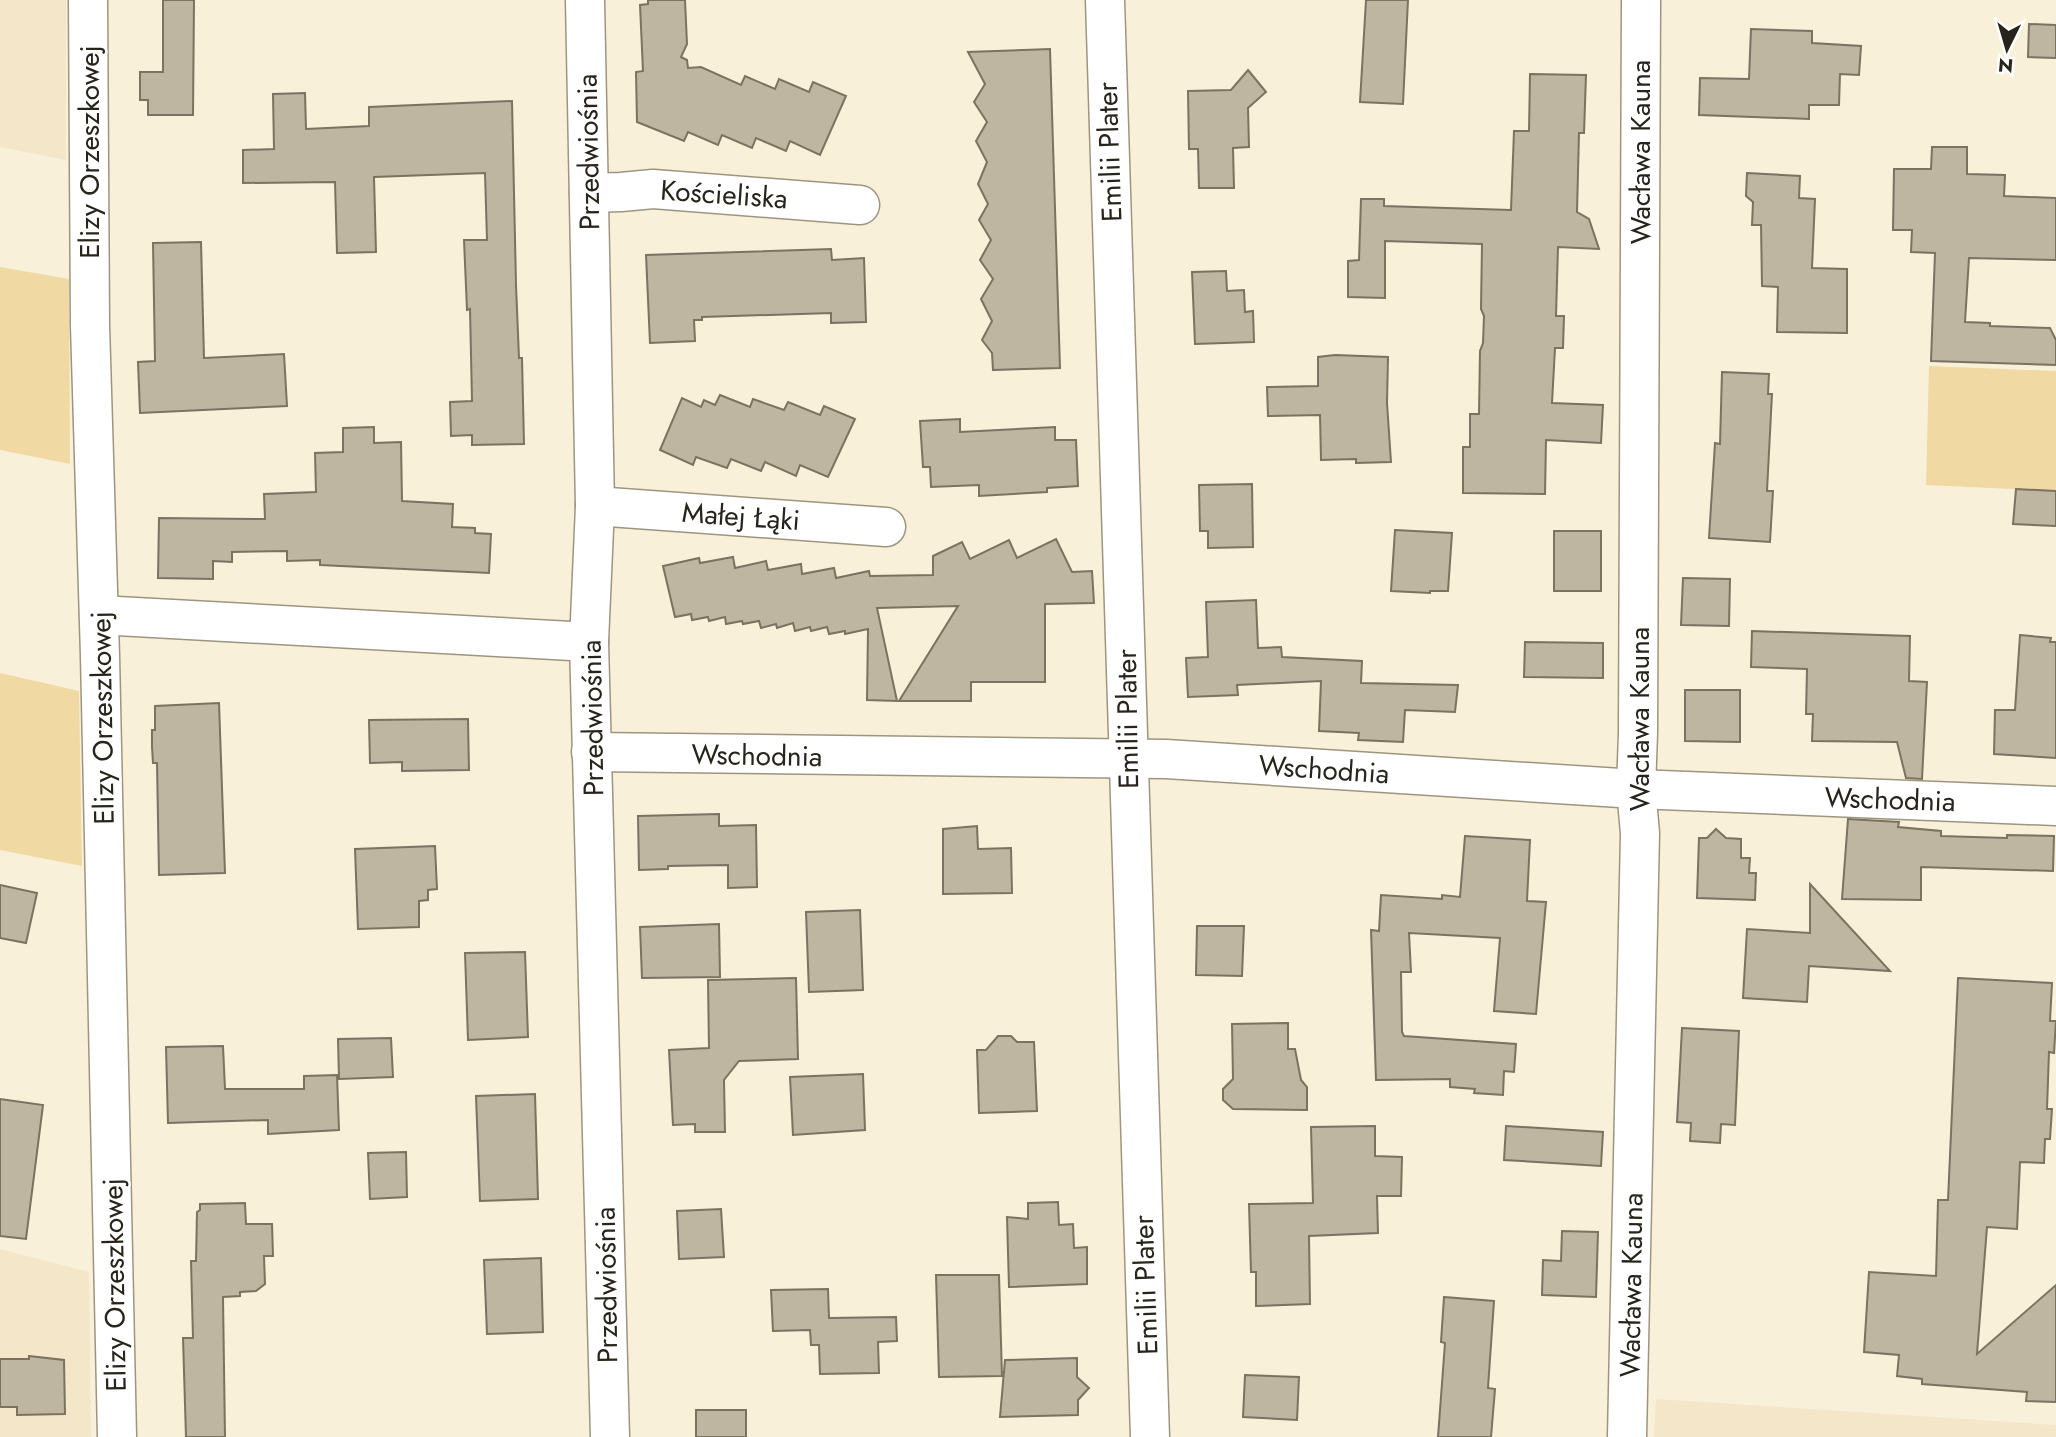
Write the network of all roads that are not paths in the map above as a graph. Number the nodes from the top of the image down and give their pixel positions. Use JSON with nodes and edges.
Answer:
{"nodes":[{"id":1,"x":88,"y":0,"type":"edge"},
{"id":2,"x":584,"y":0,"type":"edge"},
{"id":3,"x":1105,"y":0,"type":"edge"},
{"id":4,"x":1642,"y":0,"type":"edge"},
{"id":5,"x":589,"y":192,"type":"junction"},
{"id":6,"x":860,"y":205,"type":"dead end"},
{"id":7,"x":595,"y":506,"type":"junction"},
{"id":8,"x":886,"y":527,"type":"dead end"},
{"id":9,"x":99,"y":615,"type":"junction"},
{"id":10,"x":589,"y":642,"type":"junction"},
{"id":11,"x":591,"y":752,"type":"junction"},
{"id":12,"x":1128,"y":758,"type":"junction"},
{"id":13,"x":1636,"y":789,"type":"junction"},
{"id":14,"x":2056,"y":806,"type":"edge"},
{"id":15,"x":117,"y":1437,"type":"edge"},
{"id":16,"x":610,"y":1437,"type":"edge"},
{"id":17,"x":1150,"y":1437,"type":"edge"},
{"id":18,"x":1627,"y":1437,"type":"edge"}],
"edges":[{"from":1,"to":9,"type":"street","name":"Elizy Orzeszkowej"},
{"from":2,"to":5,"type":"street","name":"Przedwiośnia"},
{"from":3,"to":12,"type":"street","name":"Emilii Plater"},
{"from":4,"to":13,"type":"street","name":"Wacława Kauna"},
{"from":5,"to":6,"type":"street","name":"Kościeliska"},
{"from":5,"to":7,"type":"street","name":"Przedwiośnia"},
{"from":7,"to":8,"type":"street","name":"Małej Łąki"},
{"from":7,"to":10,"type":"street","name":"Przedwiośnia"},
{"from":9,"to":10,"type":"street"},
{"from":9,"to":15,"type":"street","name":"Elizy Orzeszkowej"},
{"from":10,"to":11,"type":"street","name":"Przedwiośnia"},
{"from":11,"to":12,"type":"street","name":"Wschodnia"},
{"from":11,"to":16,"type":"street","name":"Przedwiośnia"},
{"from":12,"to":13,"type":"street","name":"Wschodnia"},
{"from":12,"to":17,"type":"street","name":"Emilii Plater"},
{"from":13,"to":14,"type":"street","name":"Wschodnia"},
{"from":13,"to":18,"type":"street","name":"Wacława Kauna"}]}
